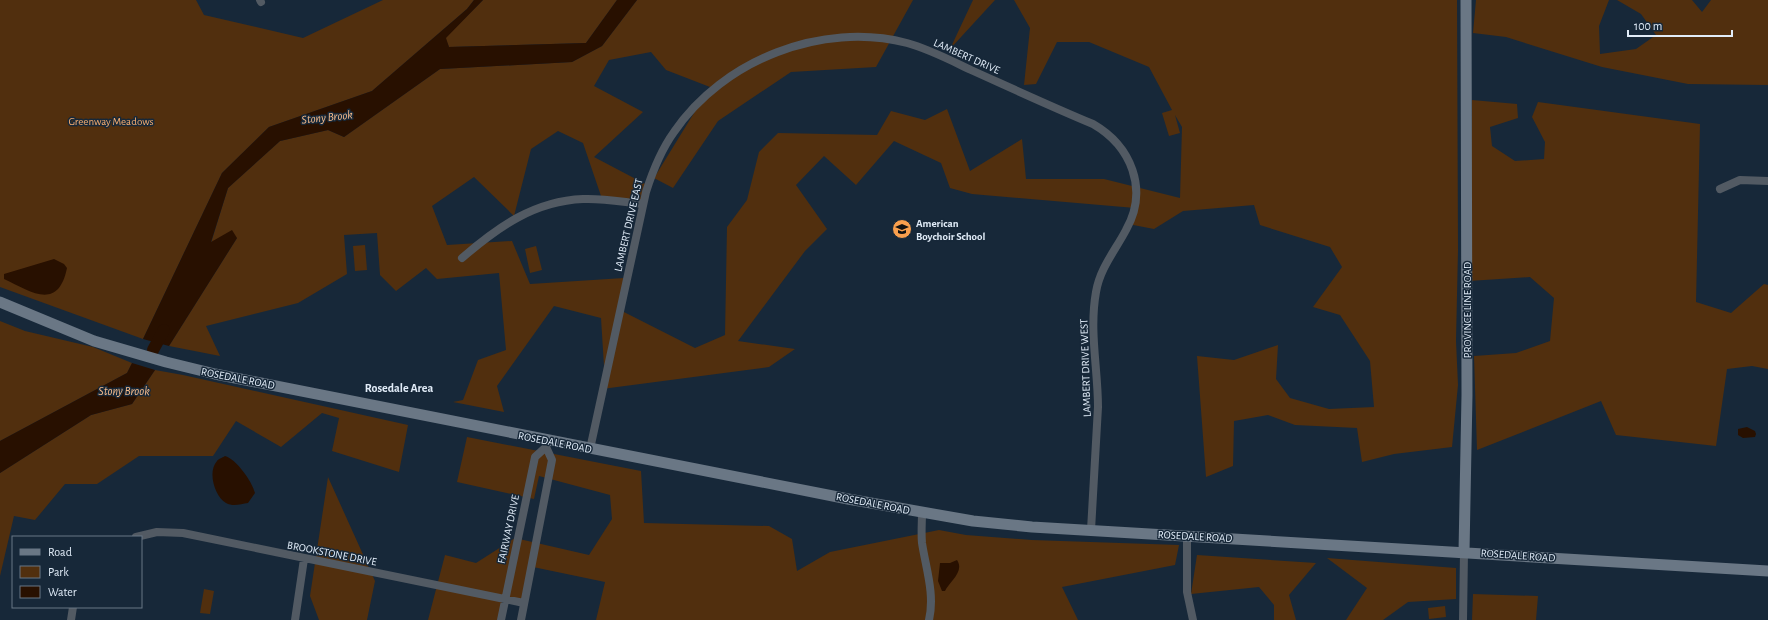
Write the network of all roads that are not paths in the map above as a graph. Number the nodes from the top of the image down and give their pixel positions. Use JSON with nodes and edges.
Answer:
{"nodes":[{"id":1,"x":1466,"y":0,"type":"edge"},
{"id":2,"x":838,"y":38,"type":"joint"},
{"id":3,"x":1080,"y":119,"type":"joint"},
{"id":4,"x":1768,"y":181,"type":"edge"},
{"id":5,"x":1720,"y":189,"type":"dead end"},
{"id":6,"x":643,"y":204,"type":"junction"},
{"id":7,"x":462,"y":258,"type":"dead end"},
{"id":8,"x":0,"y":302,"type":"edge"},
{"id":9,"x":547,"y":444,"type":"junction"},
{"id":10,"x":590,"y":449,"type":"junction"},
{"id":11,"x":922,"y":512,"type":"junction"},
{"id":12,"x":1091,"y":530,"type":"junction"},
{"id":13,"x":140,"y":536,"type":"edge"},
{"id":14,"x":1187,"y":536,"type":"junction"},
{"id":15,"x":1464,"y":552,"type":"junction"},
{"id":16,"x":304,"y":559,"type":"junction"},
{"id":17,"x":1768,"y":571,"type":"edge"},
{"id":18,"x":505,"y":599,"type":"junction"},
{"id":19,"x":524,"y":603,"type":"junction"},
{"id":20,"x":73,"y":608,"type":"edge"},
{"id":21,"x":71,"y":620,"type":"edge"},
{"id":22,"x":295,"y":620,"type":"edge"},
{"id":23,"x":501,"y":620,"type":"edge"},
{"id":24,"x":521,"y":620,"type":"edge"},
{"id":25,"x":929,"y":620,"type":"edge"},
{"id":26,"x":1193,"y":620,"type":"edge"},
{"id":27,"x":1463,"y":620,"type":"edge"}],
"edges":[{"from":1,"to":15,"type":"street","name":"PROVINCE LINE ROAD"},
{"from":2,"to":3,"type":"street","name":"LAMBERT DRIVE"},
{"from":2,"to":6,"type":"street","name":"LAMBERT DRIVE EAST"},
{"from":3,"to":12,"type":"street","name":"LAMBERT DRIVE WEST"},
{"from":4,"to":5,"type":"street"},
{"from":6,"to":7,"type":"street"},
{"from":6,"to":10,"type":"street","name":"LAMBERT DRIVE EAST"},
{"from":8,"to":9,"type":"street","name":"ROSEDALE ROAD"},
{"from":9,"to":10,"type":"street","name":"ROSEDALE ROAD"},
{"from":9,"to":18,"type":"street","name":"FAIRWAY DRIVE"},
{"from":9,"to":19,"type":"street"},
{"from":10,"to":11,"type":"street","name":"ROSEDALE ROAD"},
{"from":11,"to":12,"type":"street","name":"ROSEDALE ROAD"},
{"from":11,"to":25,"type":"street"},
{"from":12,"to":14,"type":"street","name":"ROSEDALE ROAD"},
{"from":13,"to":16,"type":"street","name":"BROOKSTONE DRIVE"},
{"from":14,"to":15,"type":"street","name":"ROSEDALE ROAD"},
{"from":14,"to":26,"type":"street"},
{"from":15,"to":17,"type":"street","name":"ROSEDALE ROAD"},
{"from":15,"to":27,"type":"street","name":"PROVINCE LINE ROAD"},
{"from":16,"to":18,"type":"street","name":"BROOKSTONE DRIVE"},
{"from":16,"to":22,"type":"street"},
{"from":18,"to":19,"type":"street","name":"BROOKSTONE DRIVE"},
{"from":18,"to":23,"type":"street","name":"FAIRWAY DRIVE"},
{"from":19,"to":24,"type":"street"},
{"from":20,"to":21,"type":"street"}]}
